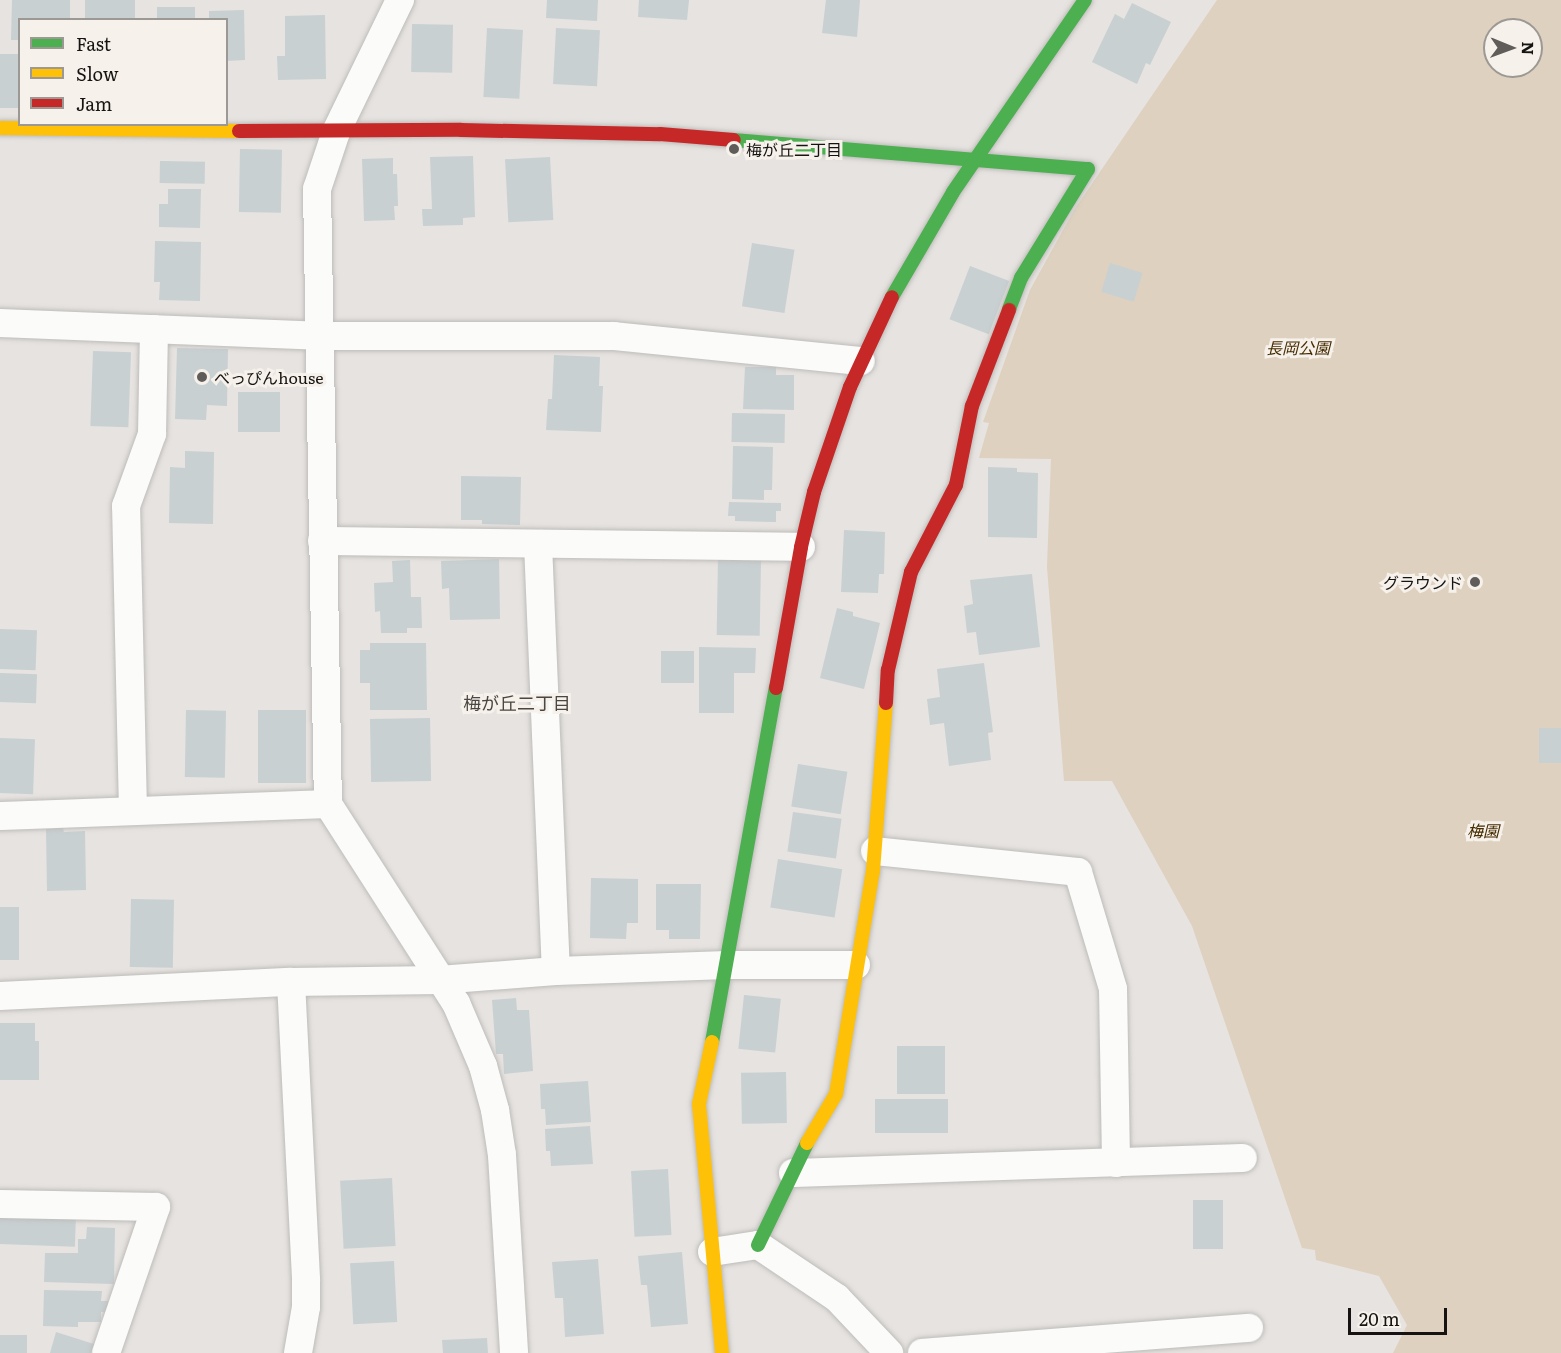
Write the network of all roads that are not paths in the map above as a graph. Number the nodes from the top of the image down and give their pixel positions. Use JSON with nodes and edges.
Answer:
{"nodes":[{"id":1,"x":400,"y":0,"type":"edge"},
{"id":2,"x":1085,"y":0,"type":"edge"},
{"id":3,"x":0,"y":128,"type":"edge"},
{"id":4,"x":336,"y":132,"type":"junction"},
{"id":5,"x":975,"y":160,"type":"junction"},
{"id":6,"x":0,"y":323,"type":"edge"},
{"id":7,"x":154,"y":329,"type":"junction"},
{"id":8,"x":318,"y":336,"type":"junction"},
{"id":9,"x":861,"y":361,"type":"junction"},
{"id":10,"x":322,"y":541,"type":"junction"},
{"id":11,"x":538,"y":544,"type":"junction"},
{"id":12,"x":801,"y":547,"type":"junction"},
{"id":13,"x":328,"y":804,"type":"junction"},
{"id":14,"x":133,"y":811,"type":"junction"},
{"id":15,"x":0,"y":816,"type":"edge"},
{"id":16,"x":874,"y":851,"type":"junction"},
{"id":17,"x":727,"y":965,"type":"junction"},
{"id":18,"x":856,"y":965,"type":"junction"},
{"id":19,"x":556,"y":971,"type":"junction"},
{"id":20,"x":439,"y":980,"type":"junction"},
{"id":21,"x":291,"y":982,"type":"junction"},
{"id":22,"x":0,"y":996,"type":"edge"},
{"id":23,"x":1244,"y":1158,"type":"dead end"},
{"id":24,"x":1116,"y":1162,"type":"junction"},
{"id":25,"x":793,"y":1173,"type":"junction"},
{"id":26,"x":0,"y":1204,"type":"edge"},
{"id":27,"x":758,"y":1245,"type":"junction"},
{"id":28,"x":712,"y":1252,"type":"junction"},
{"id":29,"x":1249,"y":1328,"type":"dead end"},
{"id":30,"x":106,"y":1353,"type":"edge"},
{"id":31,"x":298,"y":1353,"type":"edge"},
{"id":32,"x":514,"y":1353,"type":"edge"},
{"id":33,"x":722,"y":1353,"type":"edge"},
{"id":34,"x":889,"y":1353,"type":"edge"},
{"id":35,"x":922,"y":1353,"type":"edge"}],
"edges":[{"from":1,"to":4,"type":"street"},
{"from":2,"to":5,"type":"street"},
{"from":3,"to":4,"type":"street"},
{"from":4,"to":5,"type":"street"},
{"from":4,"to":8,"type":"street"},
{"from":5,"to":9,"type":"street"},
{"from":5,"to":16,"type":"street"},
{"from":6,"to":7,"type":"street"},
{"from":7,"to":8,"type":"street"},
{"from":7,"to":14,"type":"street"},
{"from":8,"to":9,"type":"street"},
{"from":8,"to":10,"type":"street"},
{"from":9,"to":12,"type":"street"},
{"from":10,"to":11,"type":"street"},
{"from":10,"to":13,"type":"street"},
{"from":11,"to":12,"type":"street"},
{"from":11,"to":19,"type":"street"},
{"from":12,"to":17,"type":"street"},
{"from":13,"to":14,"type":"street"},
{"from":13,"to":20,"type":"street"},
{"from":14,"to":15,"type":"street"},
{"from":16,"to":18,"type":"street"},
{"from":16,"to":24,"type":"street"},
{"from":17,"to":18,"type":"street"},
{"from":17,"to":19,"type":"street"},
{"from":17,"to":28,"type":"street"},
{"from":18,"to":25,"type":"street"},
{"from":19,"to":20,"type":"street"},
{"from":20,"to":21,"type":"street"},
{"from":20,"to":32,"type":"street"},
{"from":21,"to":22,"type":"street"},
{"from":21,"to":31,"type":"street"},
{"from":23,"to":24,"type":"street"},
{"from":24,"to":25,"type":"street"},
{"from":25,"to":27,"type":"street"},
{"from":26,"to":30,"type":"street"},
{"from":27,"to":28,"type":"street"},
{"from":27,"to":34,"type":"street"},
{"from":28,"to":33,"type":"street"},
{"from":29,"to":35,"type":"street"}]}
